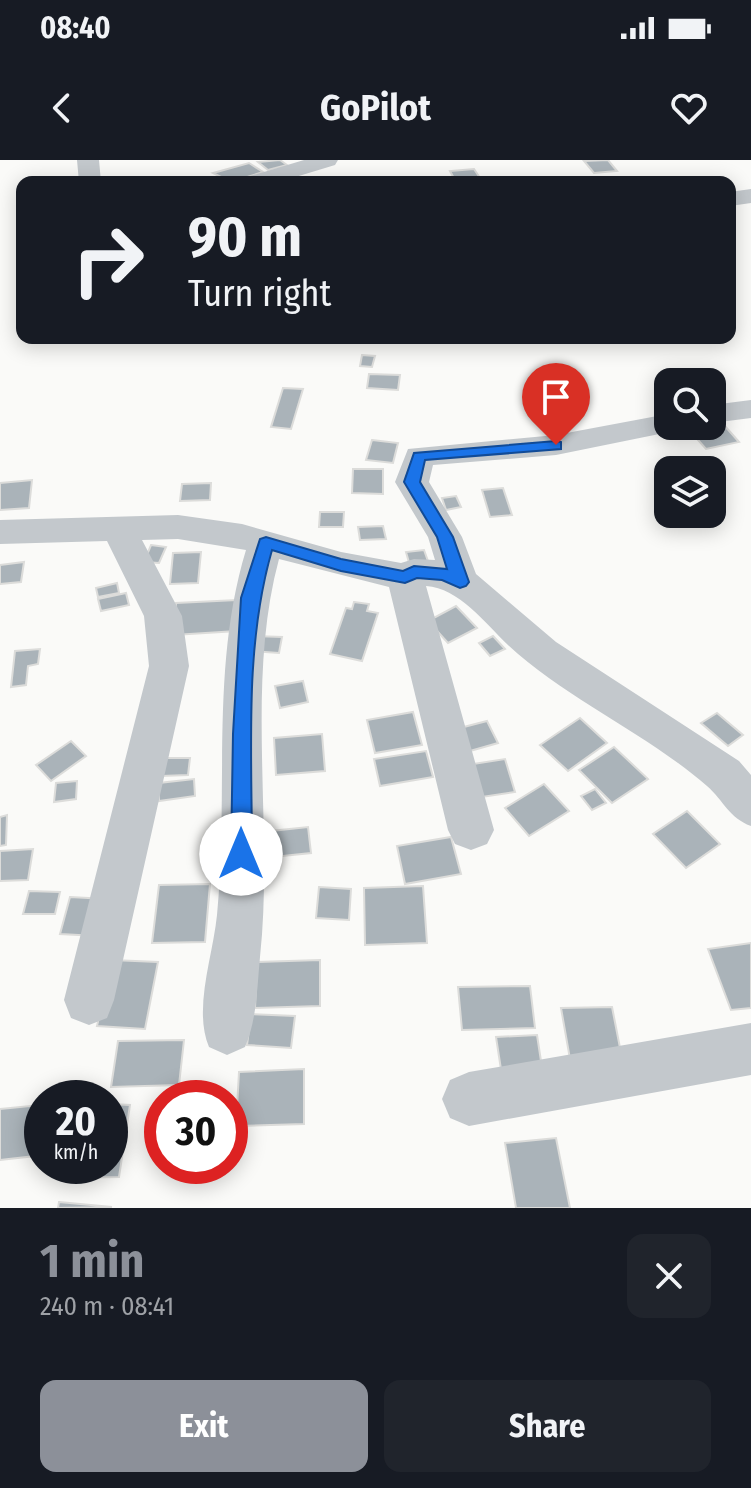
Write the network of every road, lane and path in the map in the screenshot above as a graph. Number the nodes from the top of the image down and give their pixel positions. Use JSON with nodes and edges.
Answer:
{"nodes":[{"id":1,"x":327,"y":160,"type":"edge"},
{"id":2,"x":275,"y":176,"type":"edge"},
{"id":3,"x":751,"y":409,"type":"edge"},
{"id":4,"x":726,"y":412,"type":"edge"},
{"id":5,"x":654,"y":426,"type":"edge"},
{"id":6,"x":119,"y":528,"type":"junction"},
{"id":7,"x":0,"y":532,"type":"edge"},
{"id":8,"x":266,"y":543,"type":"junction"},
{"id":9,"x":405,"y":577,"type":"junction"},
{"id":10,"x":460,"y":582,"type":"junction"},
{"id":11,"x":751,"y":807,"type":"edge"},
{"id":12,"x":471,"y":830,"type":"dead end"},
{"id":13,"x":89,"y":1000,"type":"dead end"},
{"id":14,"x":227,"y":1029,"type":"dead end"},
{"id":15,"x":751,"y":1049,"type":"edge"},
{"id":16,"x":469,"y":1099,"type":"dead end"}],
"edges":[{"from":1,"to":2,"type":"street"},
{"from":3,"to":4,"type":"street"},
{"from":5,"to":10,"type":"street"},
{"from":6,"to":7,"type":"street"},
{"from":6,"to":8,"type":"street"},
{"from":6,"to":13,"type":"street"},
{"from":8,"to":9,"type":"street"},
{"from":8,"to":14,"type":"street"},
{"from":9,"to":10,"type":"street"},
{"from":9,"to":12,"type":"street"},
{"from":10,"to":11,"type":"street"},
{"from":15,"to":16,"type":"street"}]}
